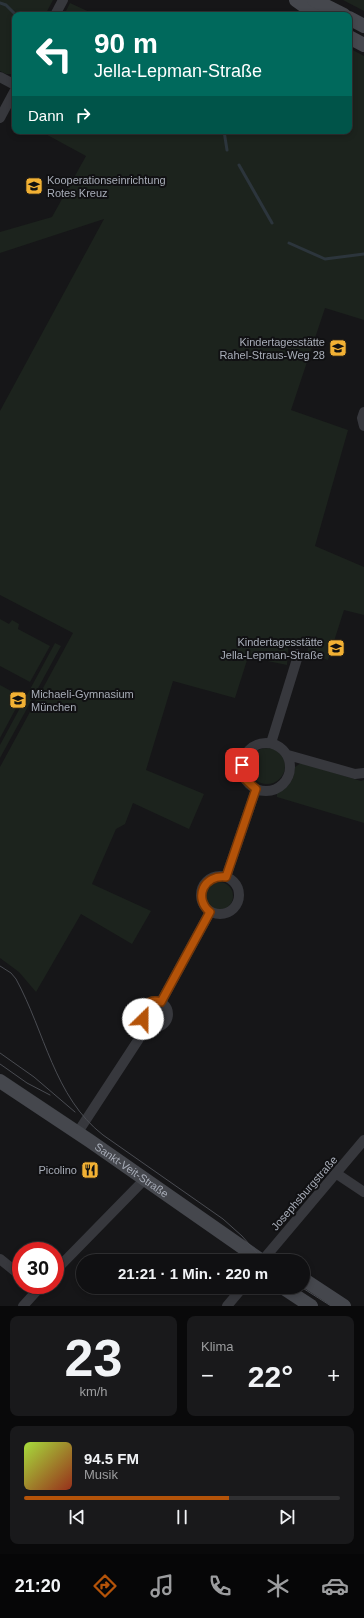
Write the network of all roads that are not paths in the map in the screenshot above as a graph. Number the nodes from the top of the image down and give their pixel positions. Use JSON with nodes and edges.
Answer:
{"nodes":[{"id":1,"x":63,"y":0,"type":"edge"},
{"id":2,"x":296,"y":0,"type":"edge"},
{"id":3,"x":314,"y":0,"type":"edge"},
{"id":4,"x":57,"y":12,"type":"edge"},
{"id":5,"x":313,"y":12,"type":"edge"},
{"id":6,"x":338,"y":12,"type":"edge"},
{"id":7,"x":352,"y":20,"type":"edge"},
{"id":8,"x":364,"y":26,"type":"edge"},
{"id":9,"x":352,"y":39,"type":"edge"},
{"id":10,"x":364,"y":45,"type":"edge"},
{"id":11,"x":0,"y":78,"type":"edge"},
{"id":12,"x":12,"y":84,"type":"edge"},
{"id":13,"x":12,"y":96,"type":"edge"},
{"id":14,"x":0,"y":118,"type":"edge"},
{"id":15,"x":364,"y":412,"type":"edge"},
{"id":16,"x":364,"y":426,"type":"edge"},
{"id":17,"x":297,"y":654,"type":"dead end"},
{"id":18,"x":272,"y":743,"type":"junction"},
{"id":19,"x":288,"y":755,"type":"junction"},
{"id":20,"x":364,"y":773,"type":"edge"},
{"id":21,"x":256,"y":789,"type":"junction"},
{"id":22,"x":226,"y":877,"type":"junction"},
{"id":23,"x":210,"y":912,"type":"junction"},
{"id":24,"x":161,"y":1002,"type":"junction"},
{"id":25,"x":148,"y":1026,"type":"junction"},
{"id":26,"x":0,"y":1081,"type":"edge"},
{"id":27,"x":78,"y":1132,"type":"junction"},
{"id":28,"x":364,"y":1140,"type":"edge"},
{"id":29,"x":336,"y":1174,"type":"junction"},
{"id":30,"x":146,"y":1179,"type":"junction"},
{"id":31,"x":364,"y":1192,"type":"edge"},
{"id":32,"x":252,"y":1254,"type":"edge"},
{"id":33,"x":268,"y":1254,"type":"edge"},
{"id":34,"x":0,"y":1259,"type":"edge"},
{"id":35,"x":64,"y":1262,"type":"edge"},
{"id":36,"x":12,"y":1269,"type":"edge"},
{"id":37,"x":310,"y":1284,"type":"edge"},
{"id":38,"x":31,"y":1294,"type":"edge"},
{"id":39,"x":239,"y":1294,"type":"edge"},
{"id":40,"x":293,"y":1294,"type":"edge"},
{"id":41,"x":233,"y":1304,"type":"edge"},
{"id":42,"x":23,"y":1306,"type":"edge"},
{"id":43,"x":311,"y":1306,"type":"edge"},
{"id":44,"x":344,"y":1306,"type":"edge"}],
"edges":[{"from":1,"to":4,"type":"street"},
{"from":2,"to":5,"type":"street"},
{"from":3,"to":6,"type":"street"},
{"from":7,"to":8,"type":"street"},
{"from":9,"to":10,"type":"street"},
{"from":11,"to":12,"type":"street"},
{"from":13,"to":14,"type":"street"},
{"from":15,"to":16,"type":"street"},
{"from":17,"to":18,"type":"street"},
{"from":18,"to":19,"type":"street"},
{"from":18,"to":21,"type":"street"},
{"from":19,"to":20,"type":"street"},
{"from":19,"to":21,"type":"street"},
{"from":21,"to":22,"type":"street"},
{"from":22,"to":23,"type":"street"},
{"from":22,"to":23,"type":"street"},
{"from":23,"to":24,"type":"street"},
{"from":24,"to":25,"type":"street"},
{"from":24,"to":25,"type":"street"},
{"from":25,"to":27,"type":"street"},
{"from":26,"to":27,"type":"street","name":"Sankt-Veit-Straße"},
{"from":27,"to":30,"type":"street","name":"Sankt-Veit-Straße"},
{"from":28,"to":29,"type":"street","name":"Josephsburgstraße"},
{"from":29,"to":31,"type":"street"},
{"from":29,"to":33,"type":"street","name":"Josephsburgstraße"},
{"from":30,"to":32,"type":"street","name":"Sankt-Veit-Straße"},
{"from":30,"to":35,"type":"street"},
{"from":34,"to":36,"type":"street"},
{"from":37,"to":44,"type":"street"},
{"from":38,"to":42,"type":"street"},
{"from":39,"to":41,"type":"street"},
{"from":40,"to":43,"type":"street"}]}
